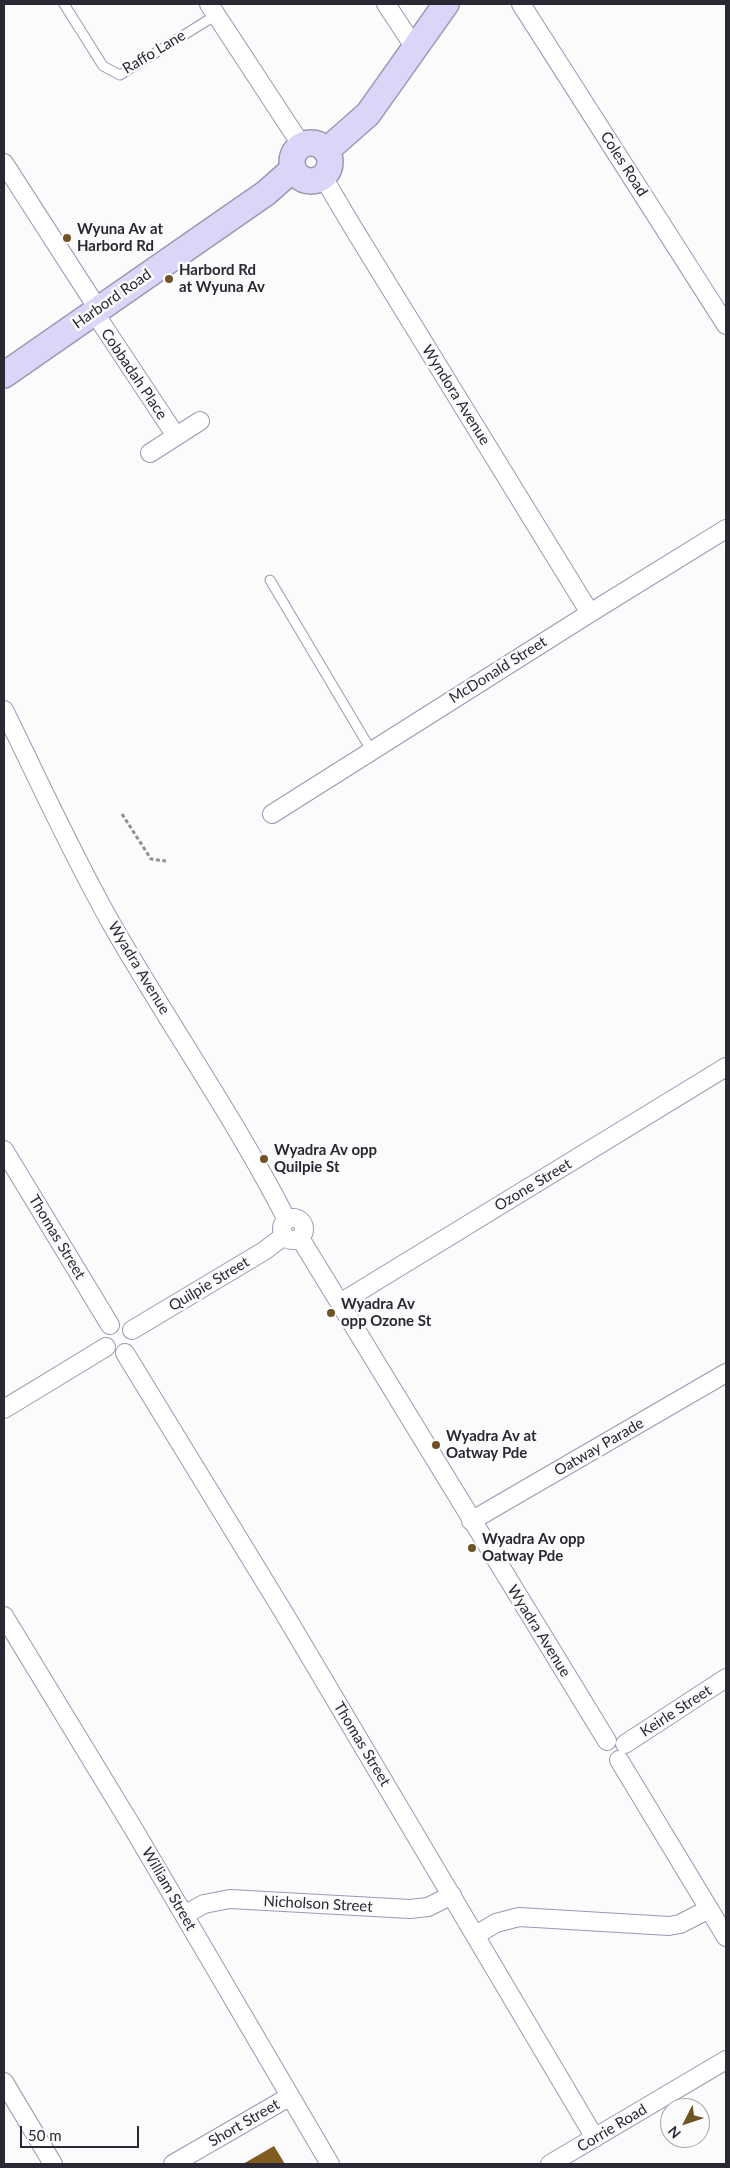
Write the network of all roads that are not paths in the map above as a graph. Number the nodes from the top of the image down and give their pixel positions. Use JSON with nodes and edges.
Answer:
{"nodes":[{"id":1,"x":64,"y":4,"type":"edge"},
{"id":2,"x":386,"y":4,"type":"edge"},
{"id":3,"x":446,"y":4,"type":"edge"},
{"id":4,"x":521,"y":4,"type":"edge"},
{"id":5,"x":212,"y":9,"type":"edge"},
{"id":6,"x":415,"y":48,"type":"junction"},
{"id":7,"x":302,"y":146,"type":"junction"},
{"id":8,"x":326,"y":151,"type":"junction"},
{"id":9,"x":4,"y":163,"type":"edge"},
{"id":10,"x":293,"y":169,"type":"junction"},
{"id":11,"x":324,"y":177,"type":"junction"},
{"id":12,"x":96,"y":311,"type":"junction"},
{"id":13,"x":726,"y":325,"type":"edge"},
{"id":14,"x":4,"y":376,"type":"edge"},
{"id":15,"x":200,"y":420,"type":"dead end"},
{"id":16,"x":176,"y":436,"type":"junction"},
{"id":17,"x":150,"y":453,"type":"dead end"},
{"id":18,"x":726,"y":529,"type":"edge"},
{"id":19,"x":270,"y":580,"type":"dead end"},
{"id":20,"x":590,"y":613,"type":"junction"},
{"id":21,"x":4,"y":710,"type":"edge"},
{"id":22,"x":371,"y":750,"type":"junction"},
{"id":23,"x":272,"y":814,"type":"dead end"},
{"id":24,"x":726,"y":1067,"type":"edge"},
{"id":25,"x":4,"y":1150,"type":"edge"},
{"id":26,"x":290,"y":1231,"type":"junction"},
{"id":27,"x":340,"y":1303,"type":"junction"},
{"id":28,"x":110,"y":1325,"type":"junction"},
{"id":29,"x":132,"y":1330,"type":"junction"},
{"id":30,"x":106,"y":1347,"type":"junction"},
{"id":31,"x":126,"y":1353,"type":"junction"},
{"id":32,"x":726,"y":1373,"type":"edge"},
{"id":33,"x":4,"y":1409,"type":"edge"},
{"id":34,"x":471,"y":1521,"type":"junction"},
{"id":35,"x":4,"y":1616,"type":"edge"},
{"id":36,"x":726,"y":1678,"type":"edge"},
{"id":37,"x":622,"y":1752,"type":"junction"},
{"id":38,"x":452,"y":1895,"type":"junction"},
{"id":39,"x":709,"y":1909,"type":"junction"},
{"id":40,"x":184,"y":1915,"type":"junction"},
{"id":41,"x":476,"y":1935,"type":"junction"},
{"id":42,"x":726,"y":1937,"type":"edge"},
{"id":43,"x":726,"y":2060,"type":"edge"},
{"id":44,"x":4,"y":2082,"type":"edge"},
{"id":45,"x":290,"y":2097,"type":"junction"},
{"id":46,"x":595,"y":2138,"type":"junction"},
{"id":47,"x":53,"y":2164,"type":"edge"},
{"id":48,"x":173,"y":2164,"type":"edge"},
{"id":49,"x":330,"y":2164,"type":"edge"},
{"id":50,"x":550,"y":2164,"type":"edge"}],
"edges":[{"from":1,"to":5,"type":"lane","name":"Raffo Lane"},
{"from":2,"to":6,"type":"street"},
{"from":3,"to":6,"type":"main road"},
{"from":4,"to":13,"type":"street","name":"Coles Road"},
{"from":5,"to":7,"type":"street"},
{"from":6,"to":8,"type":"main road"},
{"from":7,"to":8,"type":"main road"},
{"from":7,"to":10,"type":"main road"},
{"from":8,"to":11,"type":"main road"},
{"from":9,"to":12,"type":"street","name":"Cobbadah Place"},
{"from":10,"to":11,"type":"main road"},
{"from":10,"to":12,"type":"main road","name":"Harbord Road"},
{"from":11,"to":20,"type":"street","name":"Wyndora Avenue"},
{"from":12,"to":14,"type":"main road","name":"Harbord Road"},
{"from":12,"to":16,"type":"street","name":"Cobbadah Place"},
{"from":15,"to":16,"type":"street","name":"Cobbadah Place"},
{"from":16,"to":17,"type":"street","name":"Cobbadah Place"},
{"from":18,"to":20,"type":"street","name":"McDonald Street"},
{"from":19,"to":22,"type":"lane"},
{"from":20,"to":22,"type":"street","name":"McDonald Street"},
{"from":21,"to":26,"type":"street","name":"Wyadra Avenue"},
{"from":22,"to":23,"type":"street","name":"McDonald Street"},
{"from":24,"to":27,"type":"street","name":"Ozone Street"},
{"from":25,"to":28,"type":"street","name":"Thomas Street"},
{"from":26,"to":27,"type":"street","name":"Wyadra Avenue"},
{"from":26,"to":29,"type":"street","name":"Quilpie Street"},
{"from":27,"to":34,"type":"street","name":"Wyadra Avenue"},
{"from":28,"to":29,"type":"street"},
{"from":28,"to":30,"type":"street"},
{"from":29,"to":31,"type":"street"},
{"from":30,"to":31,"type":"street"},
{"from":30,"to":33,"type":"street"},
{"from":31,"to":38,"type":"street","name":"Thomas Street"},
{"from":32,"to":34,"type":"street","name":"Oatway Parade"},
{"from":34,"to":37,"type":"street","name":"Wyadra Avenue"},
{"from":35,"to":40,"type":"street","name":"William Street"},
{"from":36,"to":37,"type":"street","name":"Keirle Street"},
{"from":37,"to":39,"type":"street"},
{"from":38,"to":40,"type":"street","name":"Nicholson Street"},
{"from":38,"to":41,"type":"street","name":"Thomas Street"},
{"from":39,"to":41,"type":"street"},
{"from":39,"to":42,"type":"street"},
{"from":40,"to":45,"type":"street","name":"William Street"},
{"from":41,"to":46,"type":"street","name":"Thomas Street"},
{"from":43,"to":46,"type":"street","name":"Corrie Road"},
{"from":44,"to":47,"type":"street"},
{"from":45,"to":48,"type":"street","name":"Short Street"},
{"from":45,"to":49,"type":"street","name":"William Street"},
{"from":46,"to":50,"type":"street","name":"Corrie Road"}]}
